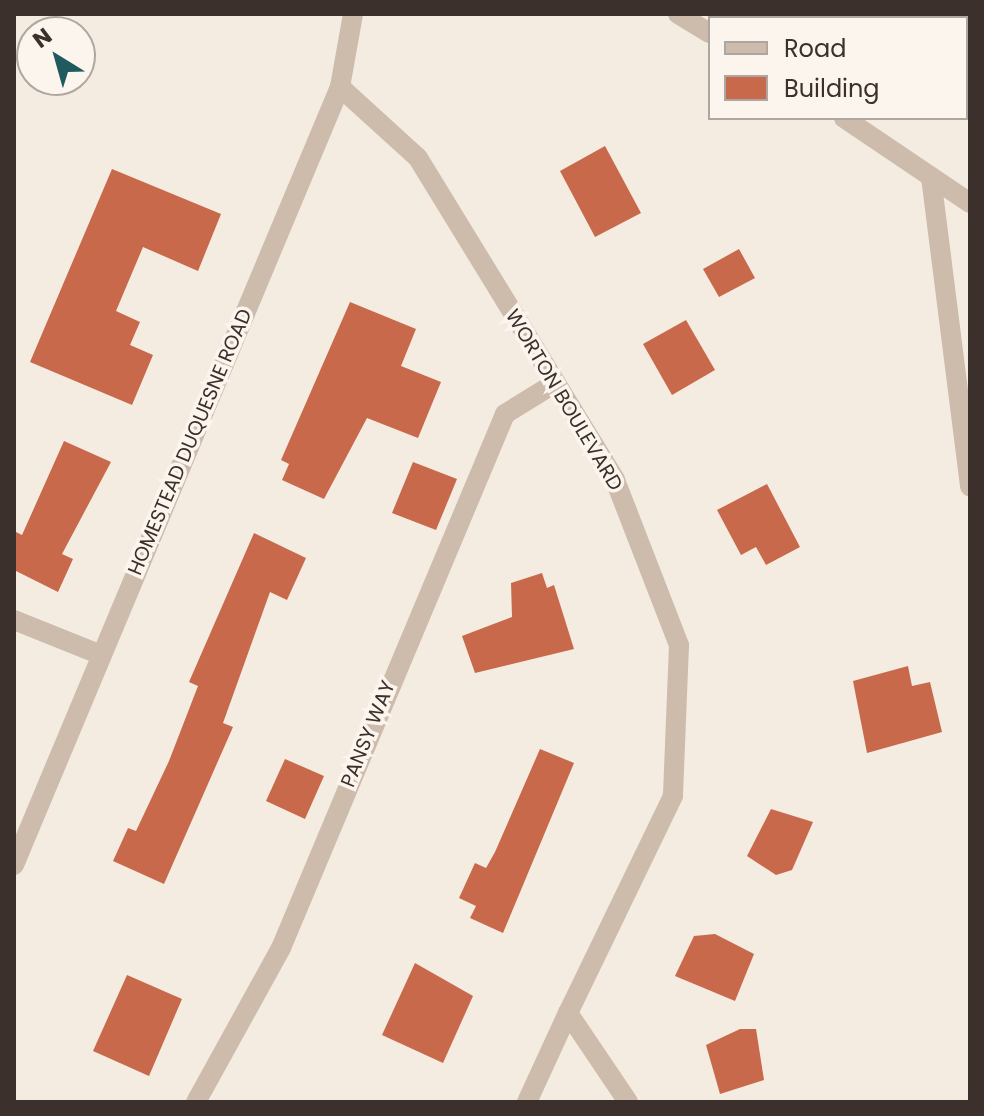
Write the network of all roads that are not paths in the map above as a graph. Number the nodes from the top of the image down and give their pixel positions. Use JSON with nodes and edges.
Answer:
{"nodes":[{"id":1,"x":353,"y":14,"type":"edge"},
{"id":2,"x":678,"y":14,"type":"edge"},
{"id":3,"x":708,"y":32,"type":"edge"},
{"id":4,"x":340,"y":87,"type":"junction"},
{"id":5,"x":847,"y":120,"type":"edge"},
{"id":6,"x":931,"y":177,"type":"junction"},
{"id":7,"x":970,"y":203,"type":"edge"},
{"id":8,"x":555,"y":383,"type":"junction"},
{"id":9,"x":970,"y":487,"type":"edge"},
{"id":10,"x":14,"y":620,"type":"edge"},
{"id":11,"x":101,"y":655,"type":"junction"},
{"id":12,"x":14,"y":865,"type":"edge"},
{"id":13,"x":568,"y":1013,"type":"junction"},
{"id":14,"x":196,"y":1102,"type":"edge"},
{"id":15,"x":527,"y":1102,"type":"edge"},
{"id":16,"x":628,"y":1102,"type":"edge"}],
"edges":[{"from":1,"to":4,"type":"street","name":"HOMESTEAD DUQUESNE ROAD"},
{"from":2,"to":3,"type":"street"},
{"from":4,"to":8,"type":"street","name":"WORTON BOULEVARD"},
{"from":4,"to":11,"type":"street","name":"HOMESTEAD DUQUESNE ROAD"},
{"from":5,"to":6,"type":"street"},
{"from":6,"to":7,"type":"street"},
{"from":6,"to":9,"type":"street"},
{"from":8,"to":13,"type":"street","name":"WORTON BOULEVARD"},
{"from":8,"to":14,"type":"street","name":"PANSY WAY"},
{"from":10,"to":11,"type":"street"},
{"from":11,"to":12,"type":"street","name":"HOMESTEAD DUQUESNE ROAD"},
{"from":13,"to":15,"type":"street","name":"WORTON BOULEVARD"},
{"from":13,"to":16,"type":"street"}]}
